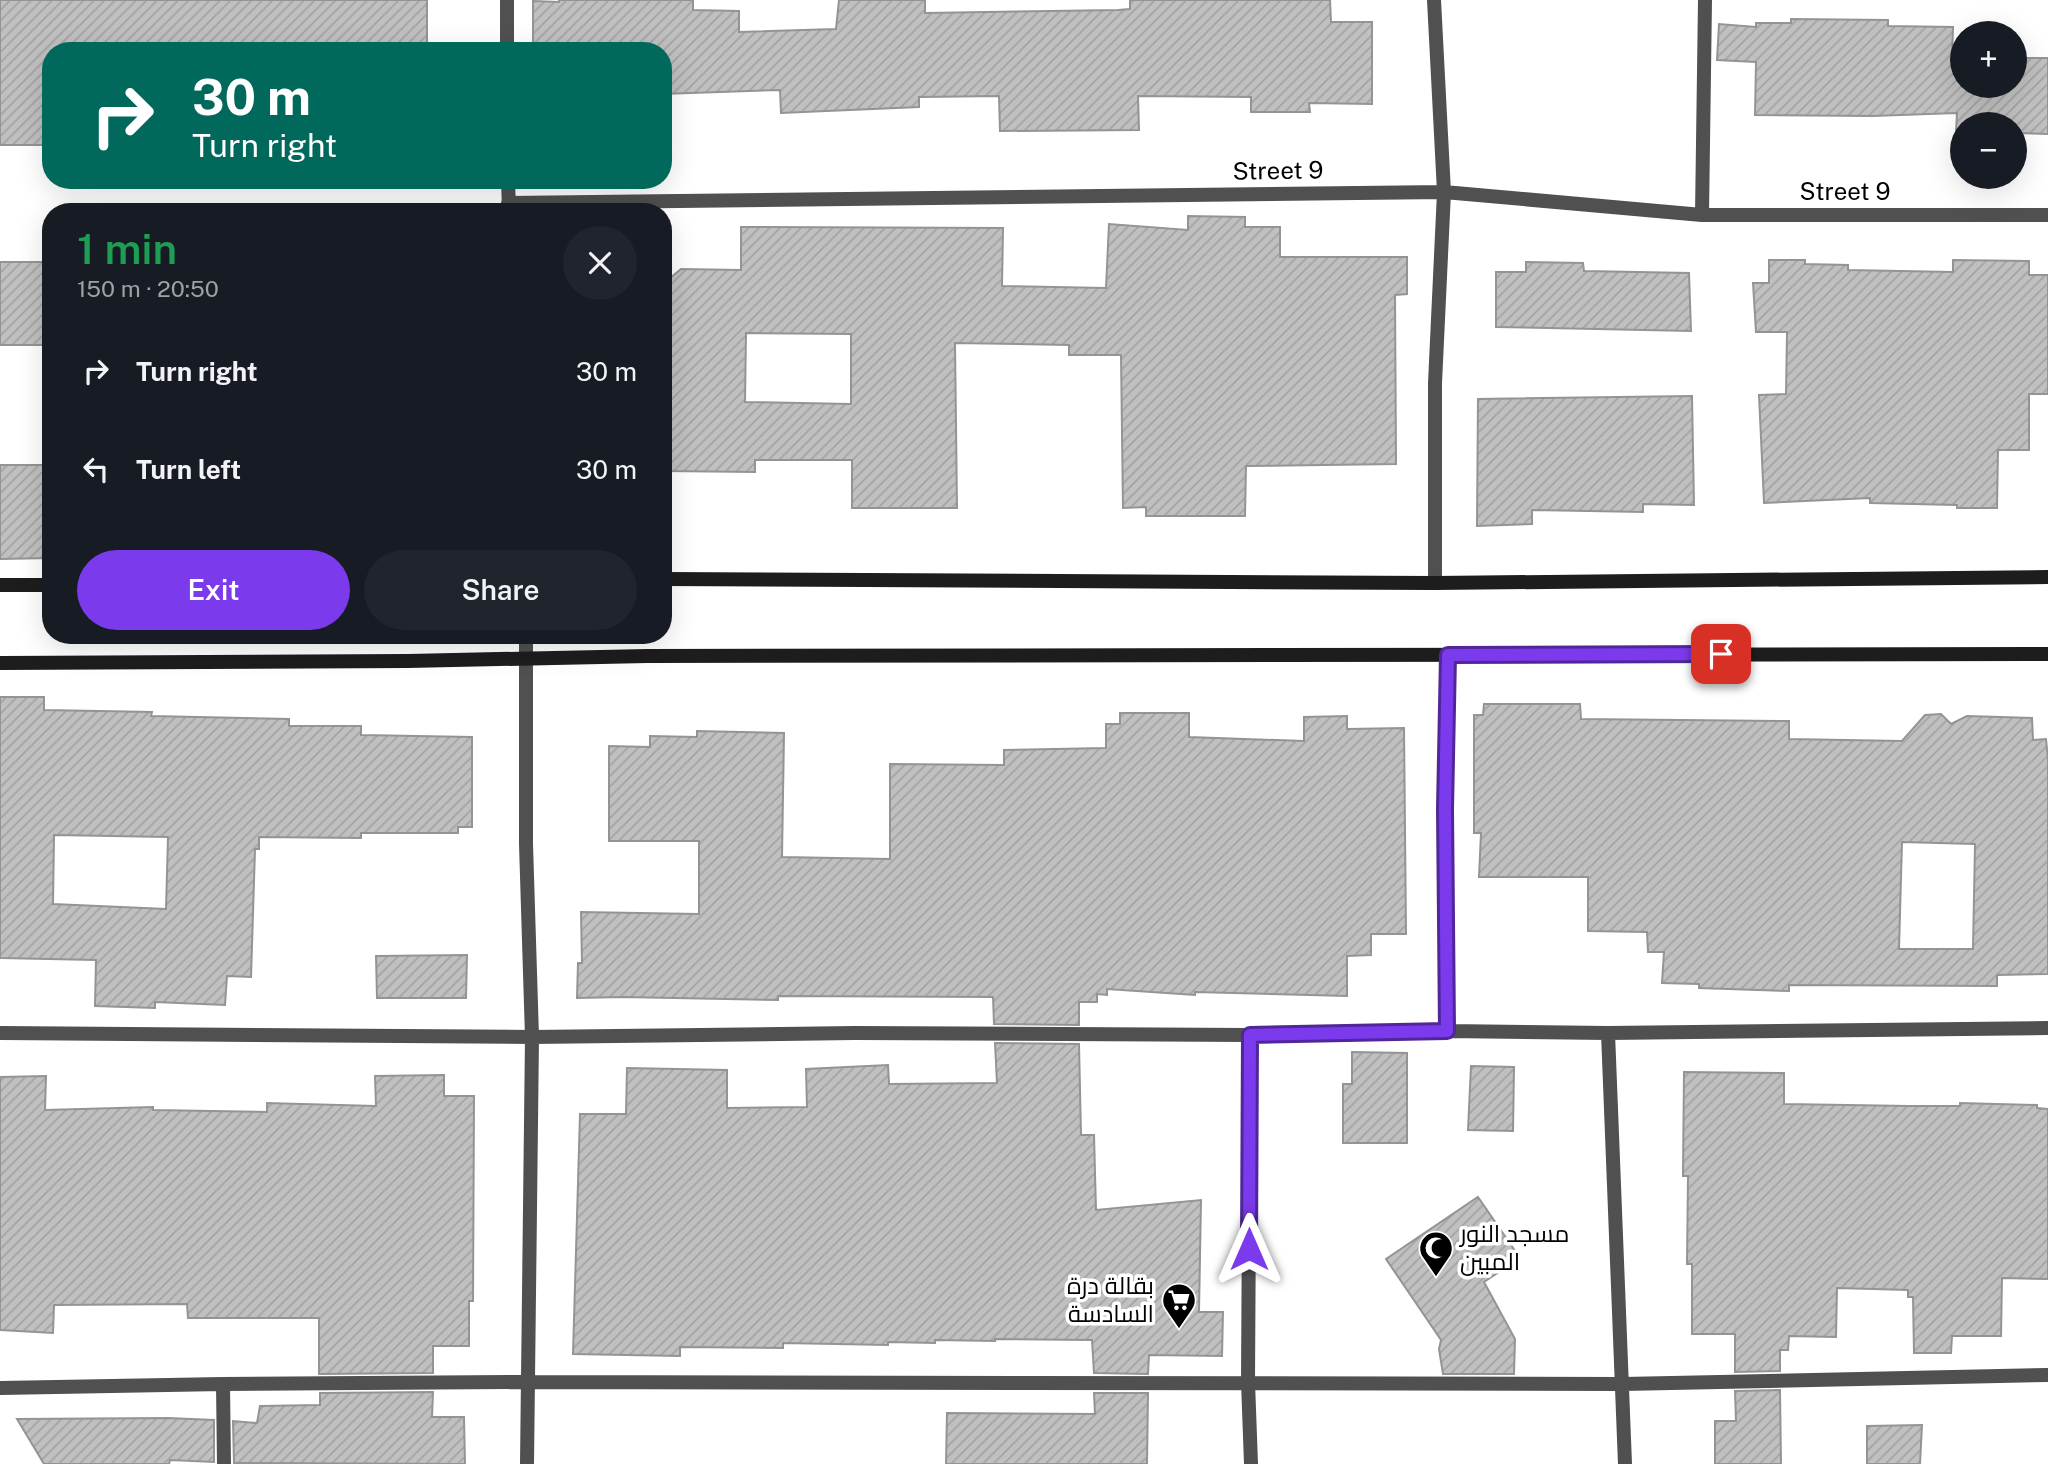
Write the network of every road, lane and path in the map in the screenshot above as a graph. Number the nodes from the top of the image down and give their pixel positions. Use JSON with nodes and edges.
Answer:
{"nodes":[{"id":1,"x":507,"y":0,"type":"edge"},
{"id":2,"x":1434,"y":0,"type":"edge"},
{"id":3,"x":1705,"y":0,"type":"edge"},
{"id":4,"x":507,"y":42,"type":"edge"},
{"id":5,"x":1444,"y":192,"type":"junction"},
{"id":6,"x":672,"y":204,"type":"edge"},
{"id":7,"x":1702,"y":215,"type":"junction"},
{"id":8,"x":2048,"y":215,"type":"edge"},
{"id":9,"x":2048,"y":577,"type":"edge"},
{"id":10,"x":672,"y":579,"type":"edge"},
{"id":11,"x":1435,"y":583,"type":"junction"},
{"id":12,"x":0,"y":585,"type":"edge"},
{"id":13,"x":42,"y":585,"type":"edge"},
{"id":14,"x":526,"y":644,"type":"edge"},
{"id":15,"x":2048,"y":654,"type":"edge"},
{"id":16,"x":1448,"y":655,"type":"junction"},
{"id":17,"x":525,"y":659,"type":"junction"},
{"id":18,"x":0,"y":663,"type":"edge"},
{"id":19,"x":2048,"y":1028,"type":"edge"},
{"id":20,"x":1447,"y":1031,"type":"junction"},
{"id":21,"x":1608,"y":1032,"type":"junction"},
{"id":22,"x":0,"y":1034,"type":"edge"},
{"id":23,"x":1250,"y":1035,"type":"junction"},
{"id":24,"x":532,"y":1037,"type":"junction"},
{"id":25,"x":2048,"y":1375,"type":"edge"},
{"id":26,"x":527,"y":1382,"type":"junction"},
{"id":27,"x":1248,"y":1382,"type":"junction"},
{"id":28,"x":223,"y":1384,"type":"junction"},
{"id":29,"x":1623,"y":1384,"type":"junction"},
{"id":30,"x":0,"y":1388,"type":"edge"},
{"id":31,"x":224,"y":1464,"type":"edge"},
{"id":32,"x":527,"y":1464,"type":"edge"},
{"id":33,"x":1251,"y":1464,"type":"edge"},
{"id":34,"x":1625,"y":1464,"type":"edge"}],
"edges":[{"from":1,"to":4,"type":"street"},
{"from":2,"to":5,"type":"street"},
{"from":3,"to":7,"type":"street"},
{"from":5,"to":6,"type":"street","name":"Street 9"},
{"from":5,"to":7,"type":"street","name":"Street 9"},
{"from":5,"to":11,"type":"street"},
{"from":7,"to":8,"type":"street","name":"Street 9"},
{"from":9,"to":11,"type":"street"},
{"from":10,"to":11,"type":"street"},
{"from":12,"to":13,"type":"street"},
{"from":14,"to":17,"type":"street"},
{"from":15,"to":16,"type":"street"},
{"from":16,"to":17,"type":"street"},
{"from":16,"to":20,"type":"street"},
{"from":17,"to":18,"type":"street"},
{"from":17,"to":24,"type":"street"},
{"from":19,"to":21,"type":"street"},
{"from":20,"to":21,"type":"street"},
{"from":20,"to":23,"type":"street"},
{"from":21,"to":29,"type":"street"},
{"from":22,"to":24,"type":"street"},
{"from":23,"to":24,"type":"street"},
{"from":23,"to":27,"type":"street"},
{"from":24,"to":26,"type":"street"},
{"from":25,"to":29,"type":"street"},
{"from":26,"to":27,"type":"street"},
{"from":26,"to":28,"type":"street"},
{"from":26,"to":32,"type":"street"},
{"from":27,"to":29,"type":"street"},
{"from":27,"to":33,"type":"street"},
{"from":28,"to":30,"type":"street"},
{"from":28,"to":31,"type":"street"},
{"from":29,"to":34,"type":"street"}]}
